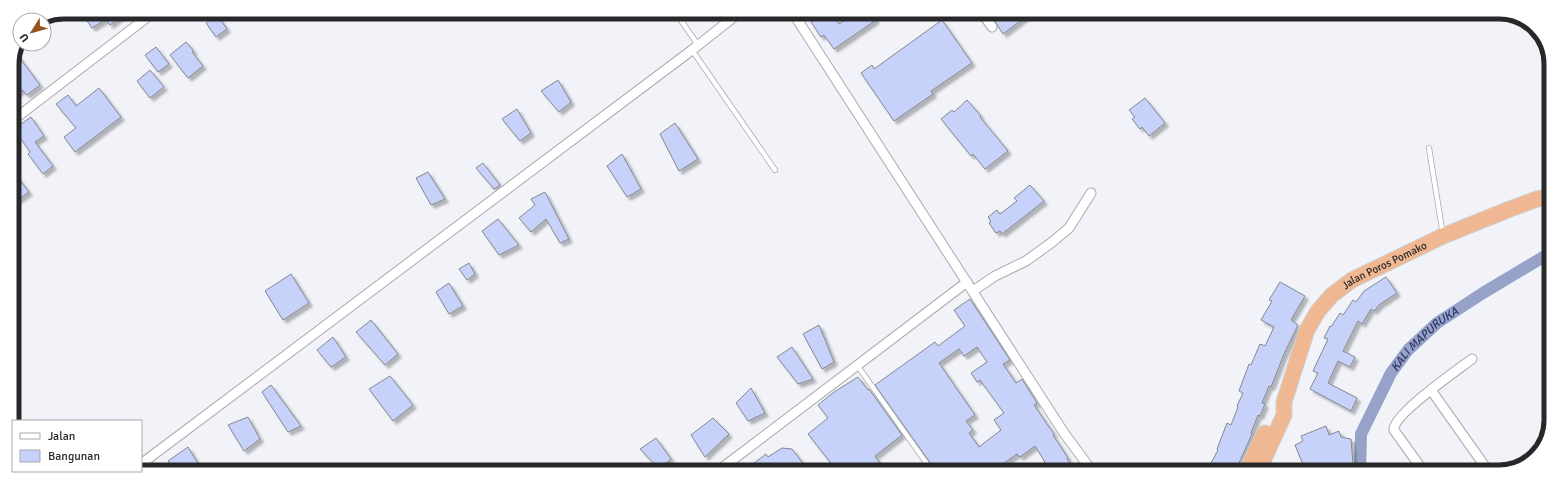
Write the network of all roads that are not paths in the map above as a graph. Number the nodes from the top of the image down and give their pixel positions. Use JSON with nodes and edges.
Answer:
{"nodes":[{"id":1,"x":145,"y":19,"type":"edge"},
{"id":2,"x":679,"y":19,"type":"edge"},
{"id":3,"x":731,"y":19,"type":"edge"},
{"id":4,"x":797,"y":19,"type":"edge"},
{"id":5,"x":986,"y":19,"type":"edge"},
{"id":6,"x":992,"y":27,"type":"dead end"},
{"id":7,"x":695,"y":48,"type":"junction"},
{"id":8,"x":19,"y":116,"type":"edge"},
{"id":9,"x":1429,"y":148,"type":"dead end"},
{"id":10,"x":775,"y":170,"type":"dead end"},
{"id":11,"x":1091,"y":193,"type":"dead end"},
{"id":12,"x":1544,"y":198,"type":"edge"},
{"id":13,"x":1443,"y":236,"type":"junction"},
{"id":14,"x":967,"y":282,"type":"junction"},
{"id":15,"x":973,"y":291,"type":"junction"},
{"id":16,"x":1472,"y":359,"type":"dead end"},
{"id":17,"x":857,"y":365,"type":"junction"},
{"id":18,"x":1431,"y":390,"type":"junction"},
{"id":19,"x":1284,"y":402,"type":"junction"},
{"id":20,"x":142,"y":463,"type":"edge"},
{"id":21,"x":726,"y":465,"type":"edge"},
{"id":22,"x":928,"y":465,"type":"edge"},
{"id":23,"x":1087,"y":465,"type":"edge"},
{"id":24,"x":1249,"y":465,"type":"edge"},
{"id":25,"x":1261,"y":465,"type":"edge"},
{"id":26,"x":1419,"y":465,"type":"edge"},
{"id":27,"x":1485,"y":465,"type":"edge"}],
"edges":[{"from":1,"to":8,"type":"street"},
{"from":2,"to":7,"type":"lane"},
{"from":3,"to":7,"type":"street"},
{"from":4,"to":14,"type":"street"},
{"from":5,"to":6,"type":"street"},
{"from":7,"to":10,"type":"lane"},
{"from":7,"to":20,"type":"street"},
{"from":9,"to":13,"type":"lane"},
{"from":11,"to":15,"type":"street"},
{"from":12,"to":13,"type":"highway","name":"Jalan Poros Pomako"},
{"from":13,"to":19,"type":"highway","name":"Jalan Poros Pomako"},
{"from":14,"to":15,"type":"street"},
{"from":14,"to":17,"type":"street"},
{"from":15,"to":23,"type":"street"},
{"from":16,"to":18,"type":"street"},
{"from":17,"to":21,"type":"street"},
{"from":17,"to":22,"type":"lane"},
{"from":18,"to":26,"type":"street"},
{"from":18,"to":27,"type":"street"},
{"from":19,"to":24,"type":"highway"},
{"from":19,"to":25,"type":"highway"}]}
